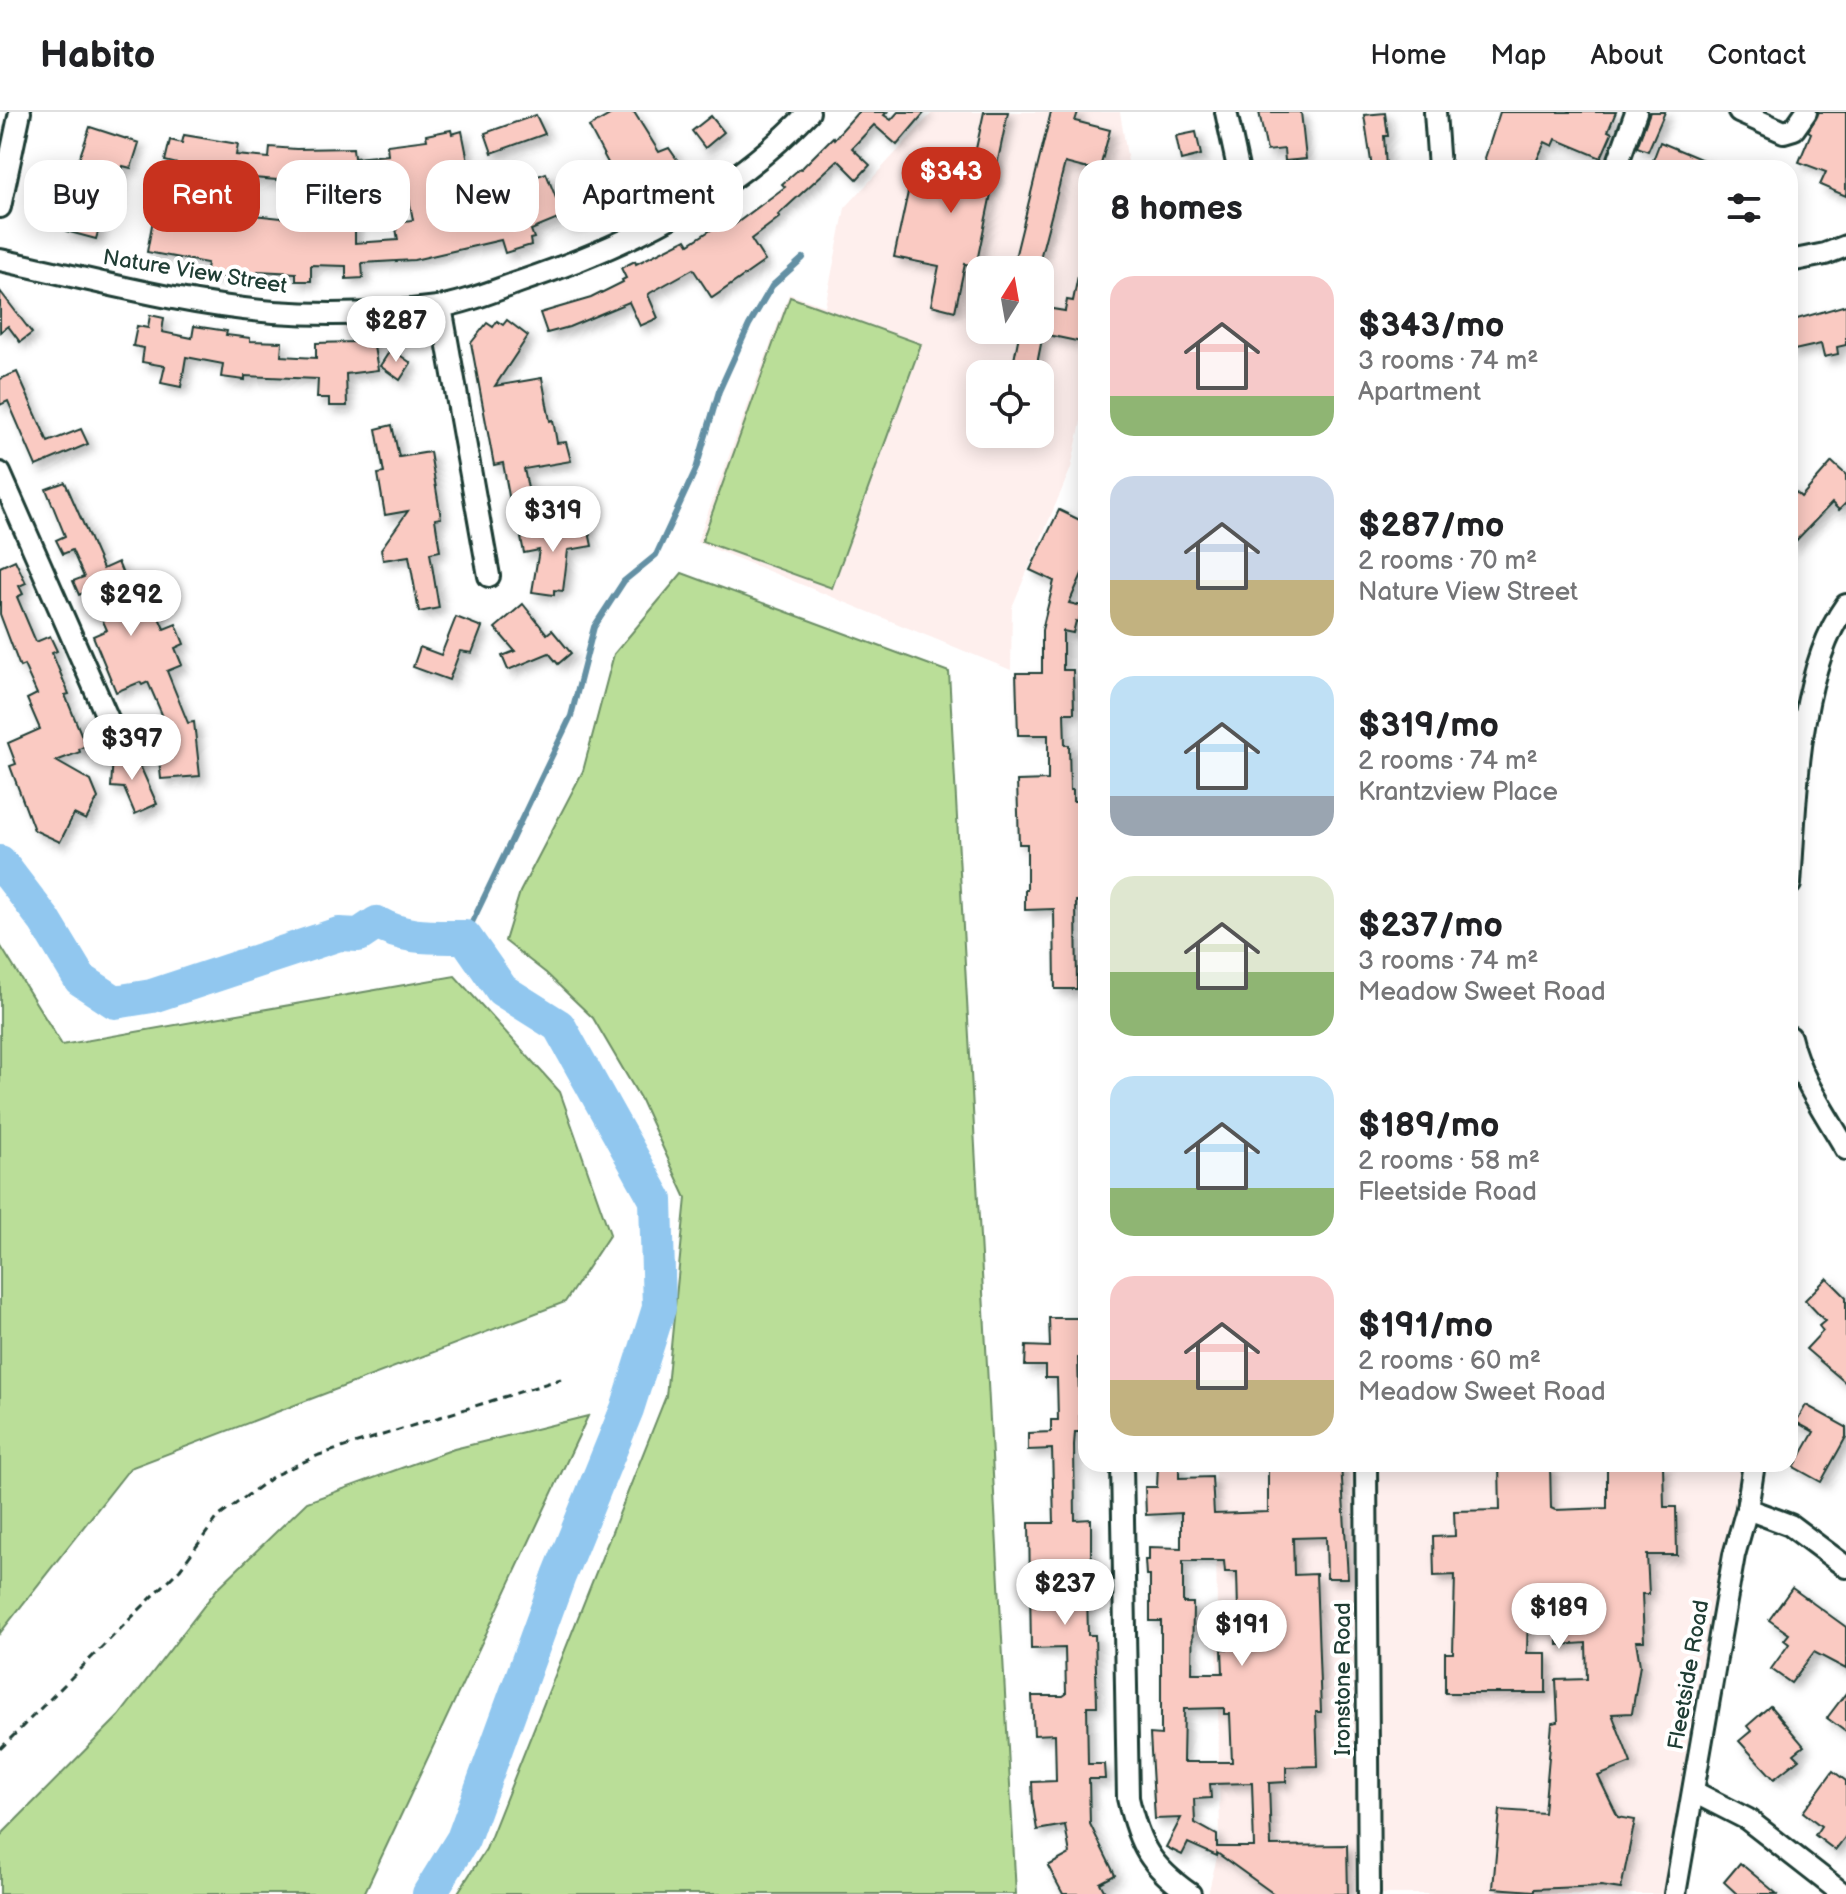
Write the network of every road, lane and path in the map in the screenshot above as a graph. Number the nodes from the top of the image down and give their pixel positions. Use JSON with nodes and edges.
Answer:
{"nodes":[{"id":1,"x":20,"y":112,"type":"edge"},
{"id":2,"x":809,"y":112,"type":"edge"},
{"id":3,"x":1226,"y":112,"type":"edge"},
{"id":4,"x":1435,"y":112,"type":"edge"},
{"id":5,"x":1636,"y":112,"type":"edge"},
{"id":6,"x":1739,"y":112,"type":"edge"},
{"id":7,"x":1806,"y":112,"type":"edge"},
{"id":8,"x":1236,"y":160,"type":"edge"},
{"id":9,"x":1438,"y":160,"type":"edge"},
{"id":10,"x":1619,"y":160,"type":"edge"},
{"id":11,"x":0,"y":207,"type":"edge"},
{"id":12,"x":1846,"y":246,"type":"edge"},
{"id":13,"x":1798,"y":259,"type":"edge"},
{"id":14,"x":0,"y":260,"type":"edge"},
{"id":15,"x":441,"y":307,"type":"junction"},
{"id":16,"x":0,"y":473,"type":"edge"},
{"id":17,"x":489,"y":576,"type":"dead end"},
{"id":18,"x":1846,"y":605,"type":"edge"},
{"id":19,"x":112,"y":728,"type":"dead end"},
{"id":20,"x":1798,"y":803,"type":"edge"},
{"id":21,"x":1798,"y":1061,"type":"edge"},
{"id":22,"x":1809,"y":1085,"type":"junction"},
{"id":23,"x":1798,"y":1091,"type":"edge"},
{"id":24,"x":1846,"y":1149,"type":"edge"},
{"id":25,"x":561,"y":1379,"type":"dead end"},
{"id":26,"x":1122,"y":1472,"type":"edge"},
{"id":27,"x":1366,"y":1472,"type":"edge"},
{"id":28,"x":1753,"y":1472,"type":"edge"},
{"id":29,"x":1747,"y":1509,"type":"junction"},
{"id":30,"x":1846,"y":1567,"type":"edge"},
{"id":31,"x":0,"y":1749,"type":"edge"},
{"id":32,"x":1694,"y":1792,"type":"junction"},
{"id":33,"x":1190,"y":1894,"type":"edge"},
{"id":34,"x":1369,"y":1894,"type":"edge"},
{"id":35,"x":1675,"y":1894,"type":"edge"},
{"id":36,"x":1843,"y":1894,"type":"edge"}],
"edges":[{"from":1,"to":11,"type":"street"},
{"from":2,"to":15,"type":"street","name":"Nature View Street"},
{"from":3,"to":8,"type":"street"},
{"from":4,"to":9,"type":"street"},
{"from":5,"to":10,"type":"street"},
{"from":6,"to":7,"type":"street"},
{"from":12,"to":13,"type":"street"},
{"from":14,"to":15,"type":"street","name":"Nature View Street"},
{"from":15,"to":17,"type":"street"},
{"from":16,"to":19,"type":"street"},
{"from":18,"to":20,"type":"street"},
{"from":21,"to":22,"type":"street"},
{"from":22,"to":23,"type":"street"},
{"from":22,"to":24,"type":"street"},
{"from":25,"to":31,"type":"path"},
{"from":26,"to":33,"type":"street"},
{"from":27,"to":34,"type":"street","name":"Ironstone Road"},
{"from":28,"to":29,"type":"street","name":"Fleetside Road"},
{"from":29,"to":30,"type":"street"},
{"from":29,"to":32,"type":"street","name":"Fleetside Road"},
{"from":32,"to":35,"type":"street","name":"Fleetside Road"},
{"from":32,"to":36,"type":"street"}]}
